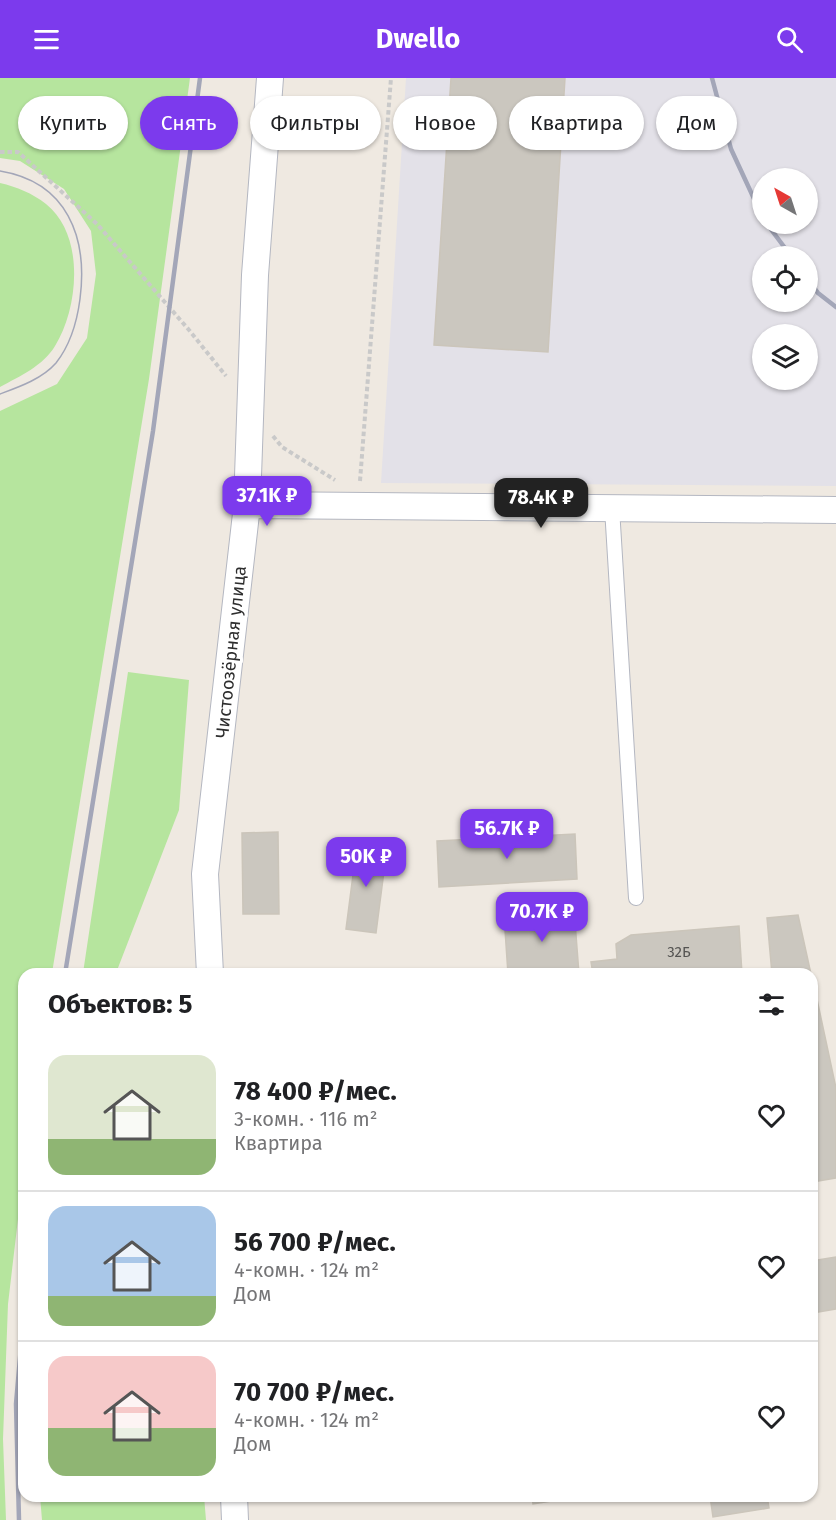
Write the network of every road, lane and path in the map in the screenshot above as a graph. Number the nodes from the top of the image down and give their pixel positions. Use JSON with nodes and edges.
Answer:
{"nodes":[{"id":1,"x":270,"y":78,"type":"edge"},
{"id":2,"x":391,"y":78,"type":"edge"},
{"id":3,"x":0,"y":152,"type":"edge"},
{"id":4,"x":250,"y":408,"type":"junction"},
{"id":5,"x":360,"y":482,"type":"dead end"},
{"id":6,"x":340,"y":483,"type":"dead end"},
{"id":7,"x":247,"y":505,"type":"junction"},
{"id":8,"x":612,"y":508,"type":"junction"},
{"id":9,"x":836,"y":510,"type":"edge"},
{"id":10,"x":636,"y":898,"type":"dead end"},
{"id":11,"x":210,"y":968,"type":"edge"},
{"id":12,"x":234,"y":1502,"type":"edge"},
{"id":13,"x":235,"y":1520,"type":"edge"}],
"edges":[{"from":1,"to":4,"type":"street","name":"Чистоозёрная улица"},
{"from":2,"to":5,"type":"path"},
{"from":3,"to":4,"type":"path"},
{"from":4,"to":6,"type":"path"},
{"from":4,"to":7,"type":"street","name":"Чистоозёрная улица"},
{"from":7,"to":8,"type":"street"},
{"from":7,"to":11,"type":"street","name":"Чистоозёрная улица"},
{"from":8,"to":9,"type":"street"},
{"from":8,"to":10,"type":"lane"},
{"from":12,"to":13,"type":"street"}]}
